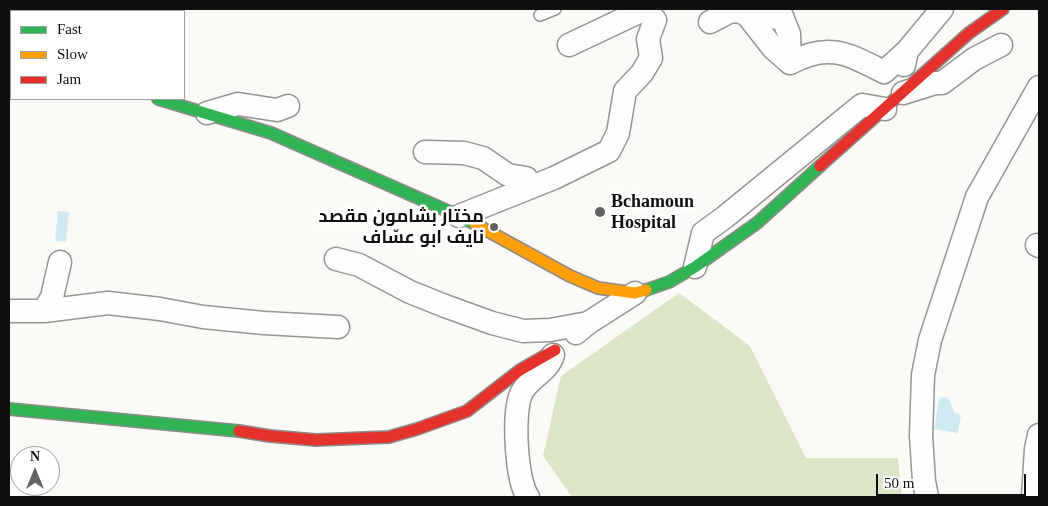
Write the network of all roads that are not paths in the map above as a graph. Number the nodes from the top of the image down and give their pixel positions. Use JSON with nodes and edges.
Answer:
{"nodes":[{"id":1,"x":555,"y":9,"type":"edge"},
{"id":2,"x":942,"y":9,"type":"edge"},
{"id":3,"x":1004,"y":9,"type":"edge"},
{"id":4,"x":781,"y":14,"type":"edge"},
{"id":5,"x":540,"y":15,"type":"dead end"},
{"id":6,"x":748,"y":16,"type":"junction"},
{"id":7,"x":710,"y":22,"type":"dead end"},
{"id":8,"x":569,"y":45,"type":"dead end"},
{"id":9,"x":1001,"y":45,"type":"dead end"},
{"id":10,"x":907,"y":51,"type":"junction"},
{"id":11,"x":790,"y":63,"type":"junction"},
{"id":12,"x":1039,"y":87,"type":"edge"},
{"id":13,"x":162,"y":100,"type":"edge"},
{"id":14,"x":894,"y":101,"type":"junction"},
{"id":15,"x":288,"y":106,"type":"dead end"},
{"id":16,"x":207,"y":112,"type":"junction"},
{"id":17,"x":425,"y":152,"type":"dead end"},
{"id":18,"x":529,"y":188,"type":"junction"},
{"id":19,"x":459,"y":216,"type":"junction"},
{"id":20,"x":336,"y":258,"type":"dead end"},
{"id":21,"x":60,"y":262,"type":"dead end"},
{"id":22,"x":695,"y":266,"type":"joint"},
{"id":23,"x":635,"y":293,"type":"junction"},
{"id":24,"x":9,"y":311,"type":"edge"},
{"id":25,"x":44,"y":311,"type":"junction"},
{"id":26,"x":588,"y":324,"type":"junction"},
{"id":27,"x":338,"y":327,"type":"dead end"},
{"id":28,"x":555,"y":350,"type":"junction"},
{"id":29,"x":9,"y":409,"type":"edge"},
{"id":30,"x":1039,"y":435,"type":"edge"},
{"id":31,"x":528,"y":497,"type":"edge"},
{"id":32,"x":927,"y":497,"type":"edge"},
{"id":33,"x":1033,"y":497,"type":"edge"}],
"edges":[{"from":1,"to":5,"type":"lane"},
{"from":2,"to":10,"type":"street"},
{"from":3,"to":14,"type":"main road"},
{"from":4,"to":6,"type":"street"},
{"from":4,"to":11,"type":"street"},
{"from":6,"to":7,"type":"street"},
{"from":6,"to":11,"type":"street"},
{"from":8,"to":18,"type":"street"},
{"from":9,"to":14,"type":"street"},
{"from":10,"to":11,"type":"street"},
{"from":10,"to":14,"type":"street"},
{"from":12,"to":32,"type":"street"},
{"from":13,"to":16,"type":"main road"},
{"from":14,"to":22,"type":"street"},
{"from":15,"to":16,"type":"street"},
{"from":16,"to":19,"type":"main road"},
{"from":17,"to":18,"type":"street"},
{"from":18,"to":19,"type":"street"},
{"from":19,"to":23,"type":"main road"},
{"from":20,"to":26,"type":"street"},
{"from":21,"to":25,"type":"street"},
{"from":22,"to":23,"type":"main road"},
{"from":23,"to":26,"type":"street"},
{"from":24,"to":25,"type":"street"},
{"from":25,"to":27,"type":"street"},
{"from":26,"to":28,"type":"street"},
{"from":28,"to":29,"type":"main road"},
{"from":28,"to":31,"type":"street"},
{"from":30,"to":33,"type":"street"}]}
